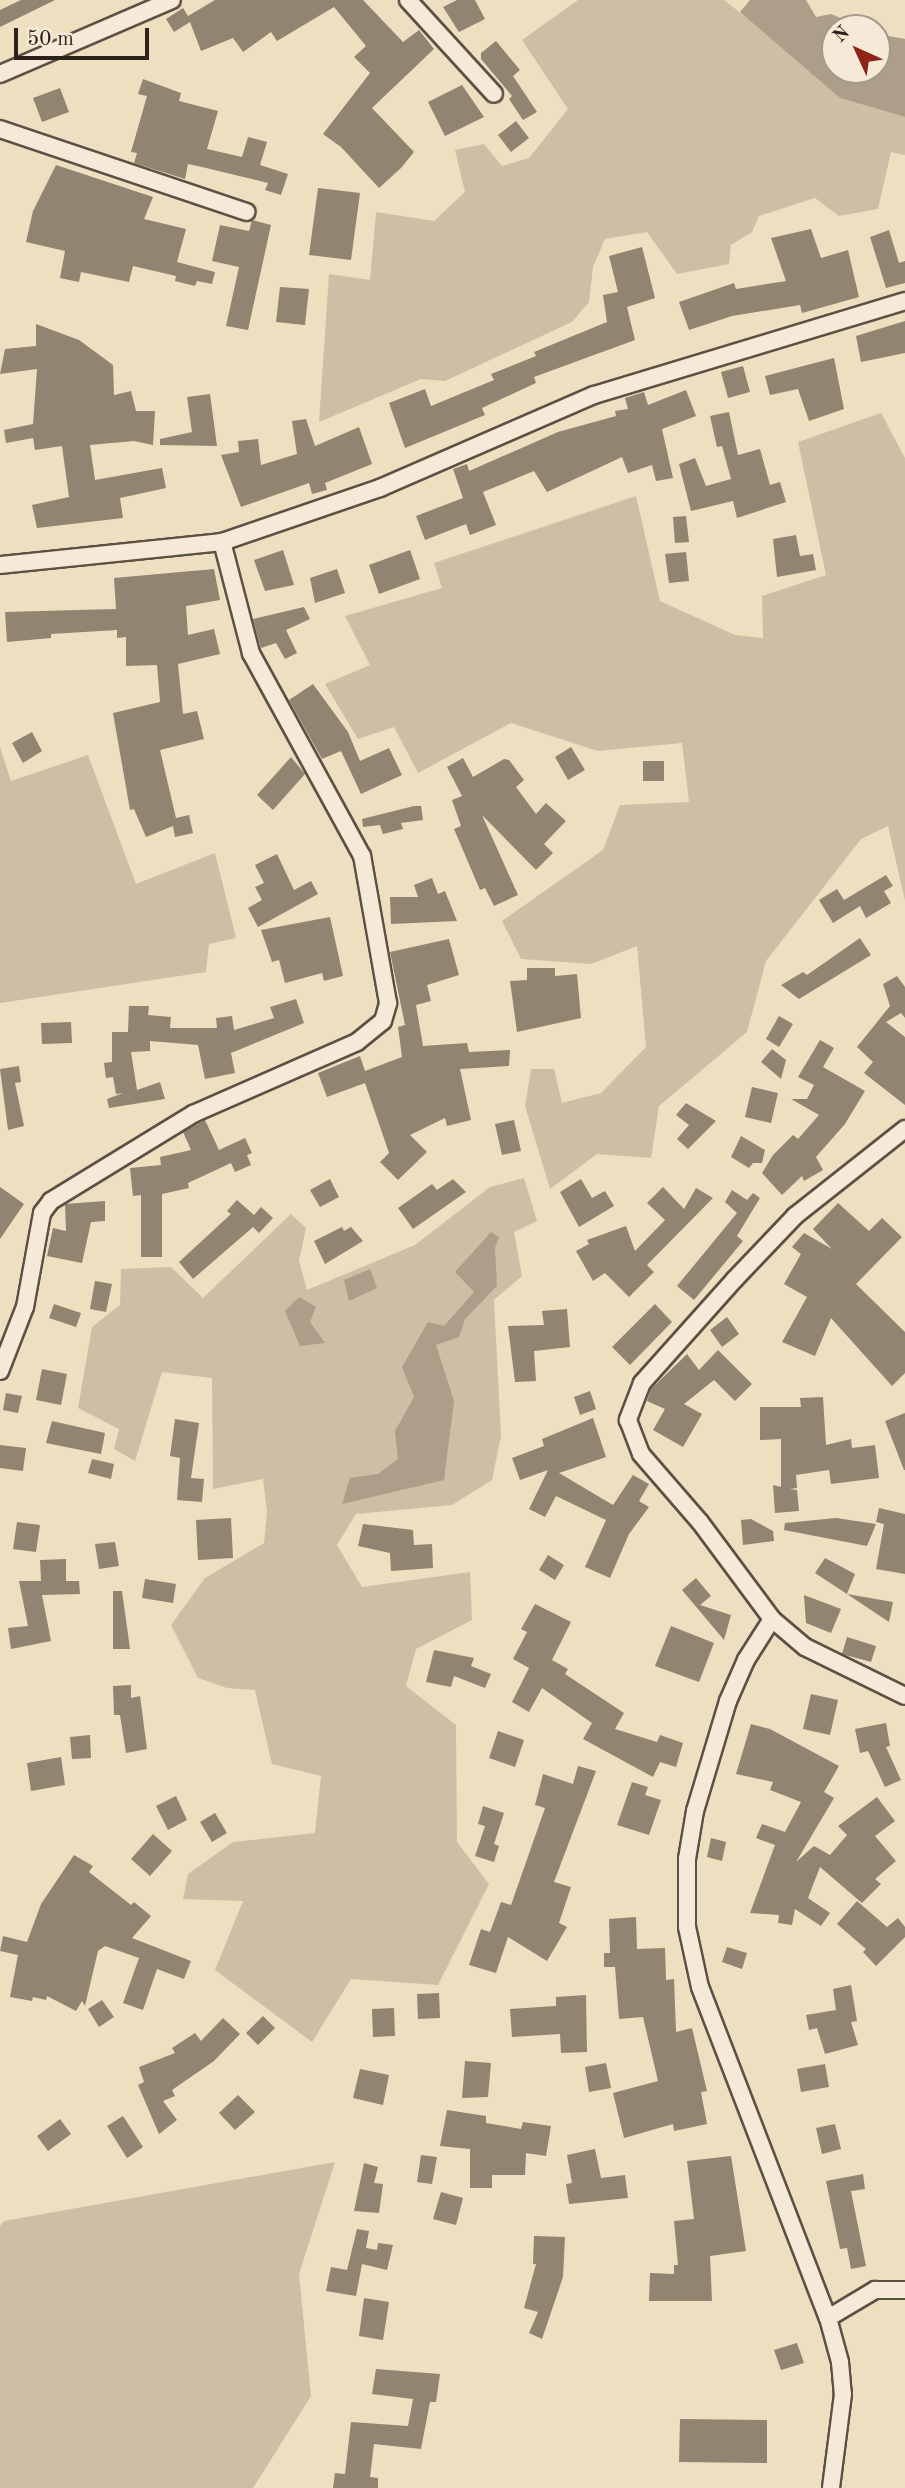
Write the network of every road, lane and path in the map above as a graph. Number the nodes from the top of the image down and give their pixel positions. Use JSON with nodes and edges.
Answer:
{"nodes":[{"id":1,"x":172,"y":0,"type":"edge"},
{"id":2,"x":408,"y":0,"type":"edge"},
{"id":3,"x":0,"y":74,"type":"edge"},
{"id":4,"x":494,"y":94,"type":"dead end"},
{"id":5,"x":0,"y":130,"type":"edge"},
{"id":6,"x":246,"y":212,"type":"dead end"},
{"id":7,"x":905,"y":301,"type":"edge"},
{"id":8,"x":222,"y":542,"type":"junction"},
{"id":9,"x":0,"y":565,"type":"edge"},
{"id":10,"x":905,"y":1129,"type":"edge"},
{"id":11,"x":0,"y":1371,"type":"edge"},
{"id":12,"x":772,"y":1619,"type":"junction"},
{"id":13,"x":905,"y":1696,"type":"edge"},
{"id":14,"x":905,"y":2290,"type":"edge"},
{"id":15,"x":828,"y":2318,"type":"junction"},
{"id":16,"x":831,"y":2488,"type":"edge"}],
"edges":[{"from":1,"to":3,"type":"street"},
{"from":2,"to":4,"type":"street"},
{"from":5,"to":6,"type":"street"},
{"from":7,"to":8,"type":"street"},
{"from":8,"to":9,"type":"street"},
{"from":8,"to":11,"type":"street"},
{"from":10,"to":12,"type":"street"},
{"from":12,"to":13,"type":"street"},
{"from":12,"to":15,"type":"street"},
{"from":14,"to":15,"type":"street"},
{"from":15,"to":16,"type":"street"}]}
